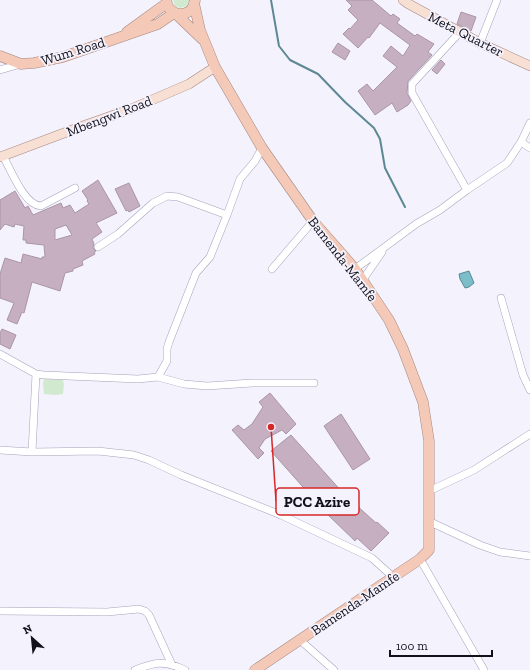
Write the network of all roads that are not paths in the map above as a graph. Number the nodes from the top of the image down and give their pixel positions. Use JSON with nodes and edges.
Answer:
{"nodes":[{"id":1,"x":402,"y":0,"type":"edge"},
{"id":2,"x":497,"y":0,"type":"edge"},
{"id":3,"x":195,"y":1,"type":"edge"},
{"id":4,"x":167,"y":2,"type":"edge"},
{"id":5,"x":175,"y":13,"type":"junction"},
{"id":6,"x":460,"y":32,"type":"junction"},
{"id":7,"x":122,"y":36,"type":"junction"},
{"id":8,"x":204,"y":41,"type":"junction"},
{"id":9,"x":480,"y":43,"type":"junction"},
{"id":10,"x":0,"y":56,"type":"edge"},
{"id":11,"x":21,"y":64,"type":"junction"},
{"id":12,"x":530,"y":66,"type":"edge"},
{"id":13,"x":215,"y":67,"type":"junction"},
{"id":14,"x":0,"y":70,"type":"edge"},
{"id":15,"x":530,"y":123,"type":"edge"},
{"id":16,"x":521,"y":142,"type":"junction"},
{"id":17,"x":262,"y":148,"type":"junction"},
{"id":18,"x":530,"y":148,"type":"edge"},
{"id":19,"x":1,"y":157,"type":"edge"},
{"id":20,"x":75,"y":188,"type":"dead end"},
{"id":21,"x":467,"y":190,"type":"junction"},
{"id":22,"x":227,"y":215,"type":"junction"},
{"id":23,"x":313,"y":221,"type":"junction"},
{"id":24,"x":386,"y":246,"type":"junction"},
{"id":25,"x":98,"y":247,"type":"dead end"},
{"id":26,"x":272,"y":269,"type":"dead end"},
{"id":27,"x":355,"y":269,"type":"junction"},
{"id":28,"x":362,"y":281,"type":"junction"},
{"id":29,"x":501,"y":298,"type":"dead end"},
{"id":30,"x":0,"y":354,"type":"edge"},
{"id":31,"x":36,"y":374,"type":"junction"},
{"id":32,"x":158,"y":377,"type":"junction"},
{"id":33,"x":314,"y":383,"type":"dead end"},
{"id":34,"x":530,"y":390,"type":"edge"},
{"id":35,"x":530,"y":434,"type":"edge"},
{"id":36,"x":0,"y":450,"type":"edge"},
{"id":37,"x":32,"y":452,"type":"junction"},
{"id":38,"x":429,"y":491,"type":"junction"},
{"id":39,"x":430,"y":521,"type":"junction"},
{"id":40,"x":530,"y":556,"type":"edge"},
{"id":41,"x":420,"y":558,"type":"junction"},
{"id":42,"x":393,"y":576,"type":"junction"},
{"id":43,"x":0,"y":611,"type":"edge"},
{"id":44,"x":300,"y":640,"type":"junction"},
{"id":45,"x":172,"y":665,"type":"junction"},
{"id":46,"x":135,"y":670,"type":"edge"},
{"id":47,"x":185,"y":670,"type":"edge"},
{"id":48,"x":255,"y":670,"type":"edge"},
{"id":49,"x":334,"y":670,"type":"edge"},
{"id":50,"x":484,"y":670,"type":"edge"}],
"edges":[{"from":1,"to":6,"type":"main road","name":"Meta Quarter"},
{"from":2,"to":9,"type":"street"},
{"from":3,"to":5,"type":"highway","name":"Wum Road"},
{"from":3,"to":8,"type":"highway","name":"Bamenda-Mamfe"},
{"from":4,"to":5,"type":"highway","name":"Bamenda-Mamfe"},
{"from":4,"to":7,"type":"highway","name":"Wum Road"},
{"from":5,"to":7,"type":"highway","name":"Wum Road"},
{"from":5,"to":8,"type":"highway","name":"Bamenda-Mamfe"},
{"from":6,"to":9,"type":"main road","name":"Meta Quarter"},
{"from":6,"to":21,"type":"street"},
{"from":7,"to":11,"type":"highway","name":"Wum Road"},
{"from":8,"to":13,"type":"highway","name":"Bamenda-Mamfe"},
{"from":9,"to":12,"type":"main road","name":"Meta Quarter"},
{"from":10,"to":11,"type":"highway","name":"Wum Road"},
{"from":11,"to":14,"type":"street"},
{"from":13,"to":17,"type":"highway","name":"Bamenda-Mamfe"},
{"from":13,"to":19,"type":"main road","name":"Mbengwi Road"},
{"from":15,"to":16,"type":"street"},
{"from":16,"to":18,"type":"street"},
{"from":16,"to":21,"type":"street"},
{"from":17,"to":22,"type":"street"},
{"from":17,"to":23,"type":"highway","name":"Bamenda-Mamfe"},
{"from":19,"to":20,"type":"street"},
{"from":21,"to":24,"type":"street"},
{"from":22,"to":25,"type":"street"},
{"from":22,"to":32,"type":"street"},
{"from":23,"to":26,"type":"street"},
{"from":23,"to":27,"type":"highway","name":"Bamenda-Mamfe"},
{"from":24,"to":27,"type":"street"},
{"from":24,"to":28,"type":"street"},
{"from":27,"to":28,"type":"highway","name":"Bamenda-Mamfe"},
{"from":28,"to":38,"type":"highway","name":"Bamenda-Mamfe"},
{"from":29,"to":34,"type":"street"},
{"from":30,"to":31,"type":"street"},
{"from":31,"to":32,"type":"street"},
{"from":31,"to":37,"type":"street"},
{"from":32,"to":33,"type":"street"},
{"from":35,"to":38,"type":"street"},
{"from":36,"to":37,"type":"street"},
{"from":37,"to":42,"type":"street"},
{"from":38,"to":39,"type":"highway","name":"Bamenda-Mamfe"},
{"from":39,"to":40,"type":"street"},
{"from":39,"to":41,"type":"highway","name":"Bamenda-Mamfe"},
{"from":41,"to":42,"type":"highway","name":"Bamenda-Mamfe"},
{"from":41,"to":50,"type":"street"},
{"from":42,"to":44,"type":"highway","name":"Bamenda-Mamfe"},
{"from":43,"to":45,"type":"street"},
{"from":44,"to":48,"type":"highway","name":"Bamenda-Mamfe"},
{"from":44,"to":49,"type":"street"},
{"from":45,"to":46,"type":"street"},
{"from":45,"to":47,"type":"street"}]}
